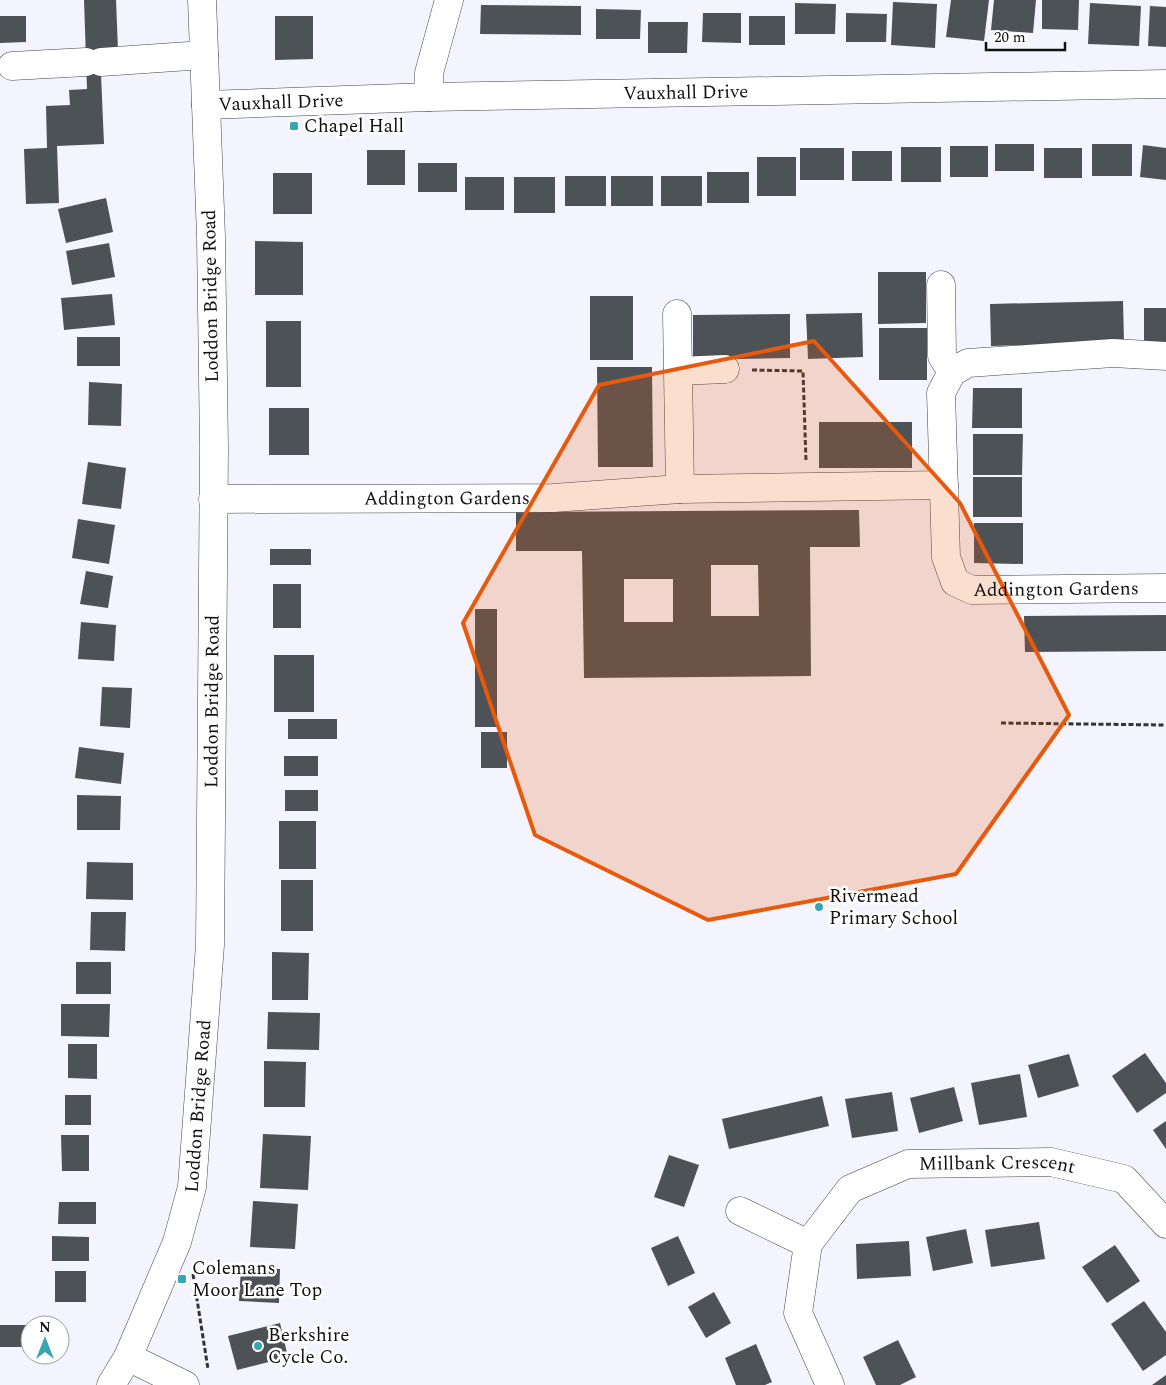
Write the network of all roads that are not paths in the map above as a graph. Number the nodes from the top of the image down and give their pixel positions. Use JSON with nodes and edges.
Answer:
{"nodes":[{"id":1,"x":202,"y":0,"type":"edge"},
{"id":2,"x":448,"y":0,"type":"edge"},
{"id":3,"x":204,"y":56,"type":"junction"},
{"id":4,"x":12,"y":66,"type":"dead end"},
{"id":5,"x":1166,"y":84,"type":"edge"},
{"id":6,"x":429,"y":97,"type":"junction"},
{"id":7,"x":206,"y":104,"type":"junction"},
{"id":8,"x":940,"y":285,"type":"dead end"},
{"id":9,"x":677,"y":314,"type":"dead end"},
{"id":10,"x":1166,"y":356,"type":"edge"},
{"id":11,"x":725,"y":369,"type":"road end"},
{"id":12,"x":678,"y":371,"type":"junction"},
{"id":13,"x":952,"y":372,"type":"junction"},
{"id":14,"x":944,"y":485,"type":"junction"},
{"id":15,"x":680,"y":489,"type":"junction"},
{"id":16,"x":213,"y":499,"type":"junction"},
{"id":17,"x":1166,"y":588,"type":"edge"},
{"id":18,"x":740,"y":1211,"type":"dead end"},
{"id":19,"x":1166,"y":1224,"type":"edge"},
{"id":20,"x":808,"y":1244,"type":"junction"},
{"id":21,"x":128,"y":1357,"type":"junction"},
{"id":22,"x":195,"y":1381,"type":"edge"},
{"id":23,"x":111,"y":1385,"type":"edge"},
{"id":24,"x":830,"y":1385,"type":"edge"}],
"edges":[{"from":1,"to":3,"type":"street","name":"Loddon Bridge Road"},
{"from":2,"to":6,"type":"street"},
{"from":3,"to":4,"type":"street"},
{"from":3,"to":7,"type":"street","name":"Loddon Bridge Road"},
{"from":5,"to":6,"type":"street","name":"Vauxhall Drive"},
{"from":6,"to":7,"type":"street","name":"Vauxhall Drive"},
{"from":7,"to":16,"type":"street","name":"Loddon Bridge Road"},
{"from":8,"to":13,"type":"street"},
{"from":9,"to":12,"type":"street"},
{"from":10,"to":13,"type":"street"},
{"from":11,"to":12,"type":"street"},
{"from":12,"to":15,"type":"street"},
{"from":13,"to":14,"type":"street","name":"Addington Gardens"},
{"from":14,"to":15,"type":"street","name":"Addington Gardens"},
{"from":14,"to":17,"type":"street","name":"Addington Gardens"},
{"from":15,"to":16,"type":"street","name":"Addington Gardens"},
{"from":16,"to":21,"type":"street","name":"Loddon Bridge Road"},
{"from":18,"to":20,"type":"street"},
{"from":19,"to":20,"type":"street","name":"Millbank Crescent"},
{"from":20,"to":24,"type":"street","name":"Millbank Crescent"},
{"from":21,"to":22,"type":"street"},
{"from":21,"to":23,"type":"street","name":"Loddon Bridge Road"}]}
